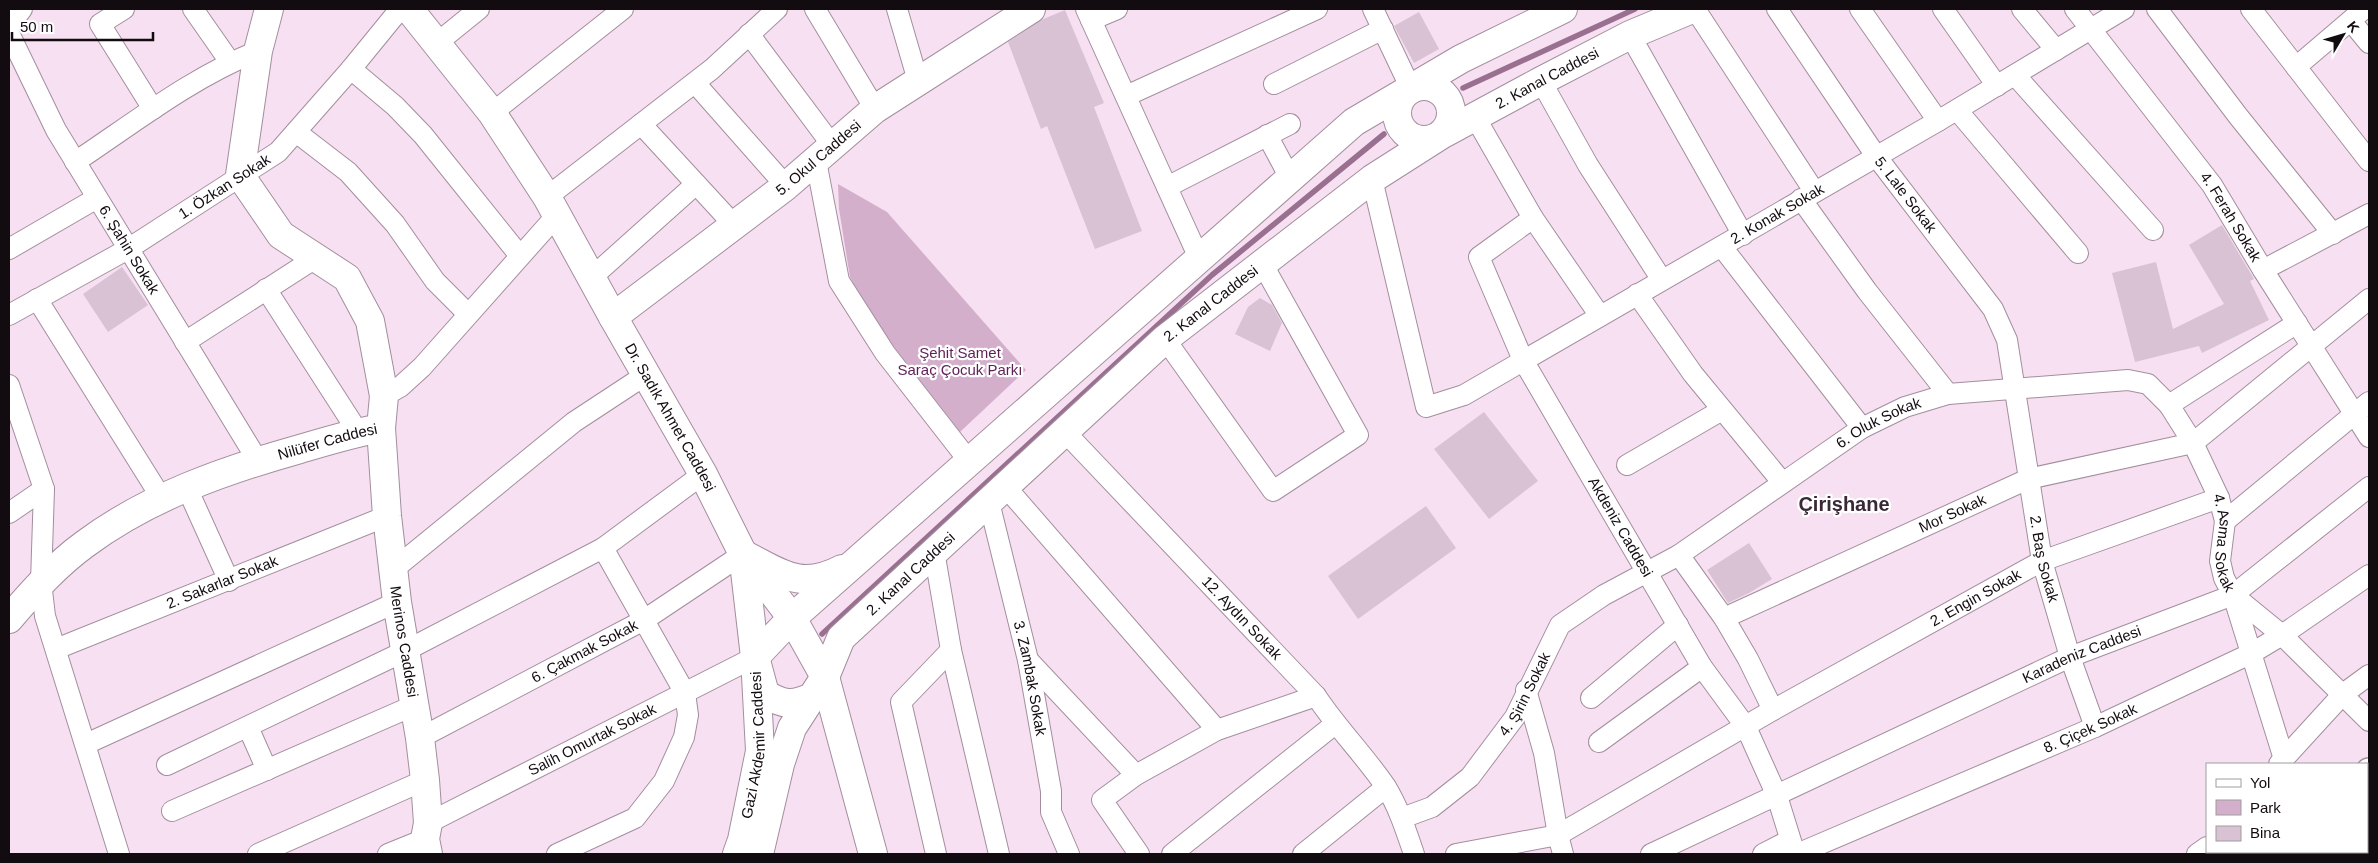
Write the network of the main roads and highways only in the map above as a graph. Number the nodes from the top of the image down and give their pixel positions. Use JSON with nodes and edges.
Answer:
{"nodes":[{"id":1,"x":409,"y":9,"type":"edge"},
{"id":2,"x":1031,"y":9,"type":"edge"},
{"id":3,"x":1562,"y":9,"type":"edge"},
{"id":4,"x":1693,"y":9,"type":"edge"},
{"id":5,"x":268,"y":14,"type":"edge"},
{"id":6,"x":1411,"y":89,"type":"junction"},
{"id":7,"x":1441,"y":135,"type":"junction"},
{"id":8,"x":612,"y":317,"type":"junction"},
{"id":9,"x":369,"y":430,"type":"junction"},
{"id":10,"x":743,"y":554,"type":"junction"},
{"id":11,"x":861,"y":559,"type":"junction"},
{"id":12,"x":792,"y":618,"type":"junction"},
{"id":13,"x":9,"y":619,"type":"edge"},
{"id":14,"x":755,"y":657,"type":"junction"},
{"id":15,"x":819,"y":687,"type":"junction"},
{"id":16,"x":427,"y":839,"type":"edge"},
{"id":17,"x":737,"y":854,"type":"edge"},
{"id":18,"x":759,"y":854,"type":"edge"},
{"id":19,"x":873,"y":854,"type":"edge"}],
"edges":[{"from":1,"to":8,"type":"main road","name":"Dr. Sadık Ahmet Caddesi"},
{"from":2,"to":8,"type":"main road","name":"5. Okul Caddesi"},
{"from":3,"to":6,"type":"main road"},
{"from":4,"to":7,"type":"main road","name":"2. Kanal Caddesi"},
{"from":5,"to":9,"type":"main road","name":"Nilüfer Caddesi"},
{"from":6,"to":7,"type":"main road"},
{"from":6,"to":7,"type":"main road"},
{"from":6,"to":11,"type":"main road"},
{"from":7,"to":15,"type":"main road","name":"2. Kanal Caddesi"},
{"from":8,"to":10,"type":"main road","name":"Dr. Sadık Ahmet Caddesi"},
{"from":9,"to":13,"type":"main road","name":"Nilüfer Caddesi"},
{"from":9,"to":16,"type":"main road","name":"Merinos Caddesi"},
{"from":10,"to":11,"type":"main road"},
{"from":10,"to":12,"type":"main road","name":"Dr. Sadık Ahmet Caddesi"},
{"from":10,"to":14,"type":"main road"},
{"from":11,"to":12,"type":"main road"},
{"from":12,"to":14,"type":"main road","name":"Gazi Akdemir Caddesi"},
{"from":12,"to":15,"type":"main road","name":"Dr. Sadık Ahmet Caddesi"},
{"from":14,"to":15,"type":"main road"},
{"from":14,"to":17,"type":"main road","name":"Gazi Akdemir Caddesi"},
{"from":15,"to":18,"type":"main road","name":"Gazi Akdemir Caddesi"},
{"from":15,"to":19,"type":"main road","name":"Dr. Sadık Ahmet Caddesi"}]}
